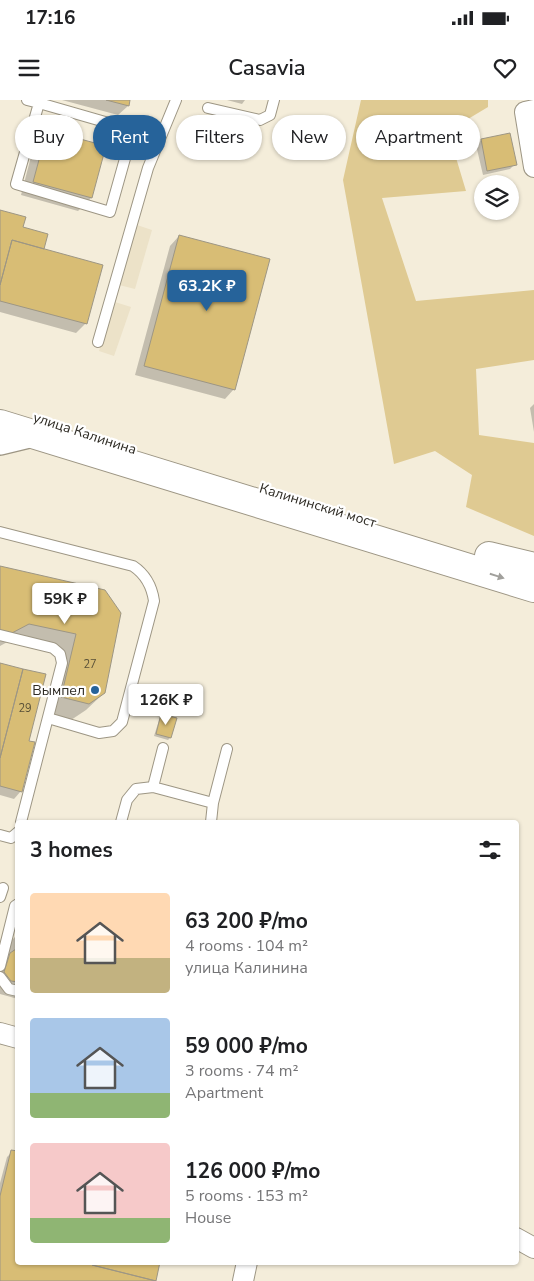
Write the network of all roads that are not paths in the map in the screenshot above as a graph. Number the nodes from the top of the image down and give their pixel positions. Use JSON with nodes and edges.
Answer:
{"nodes":[{"id":1,"x":27,"y":100,"type":"edge"},
{"id":2,"x":176,"y":100,"type":"edge"},
{"id":3,"x":274,"y":100,"type":"edge"},
{"id":4,"x":40,"y":102,"type":"edge"},
{"id":5,"x":208,"y":108,"type":"dead end"},
{"id":6,"x":530,"y":111,"type":"edge"},
{"id":7,"x":534,"y":168,"type":"edge"},
{"id":8,"x":98,"y":342,"type":"dead end"},
{"id":9,"x":0,"y":406,"type":"edge"},
{"id":10,"x":0,"y":424,"type":"edge"},
{"id":11,"x":33,"y":434,"type":"junction"},
{"id":12,"x":0,"y":442,"type":"edge"},
{"id":13,"x":168,"y":467,"type":"junction"},
{"id":14,"x":0,"y":532,"type":"edge"},
{"id":15,"x":463,"y":557,"type":"junction"},
{"id":16,"x":534,"y":567,"type":"edge"},
{"id":17,"x":534,"y":588,"type":"edge"},
{"id":18,"x":0,"y":635,"type":"edge"},
{"id":19,"x":48,"y":718,"type":"junction"},
{"id":20,"x":163,"y":748,"type":"dead end"},
{"id":21,"x":227,"y":749,"type":"dead end"},
{"id":22,"x":153,"y":786,"type":"junction"},
{"id":23,"x":213,"y":803,"type":"junction"},
{"id":24,"x":22,"y":820,"type":"edge"},
{"id":25,"x":122,"y":820,"type":"edge"},
{"id":26,"x":211,"y":820,"type":"edge"},
{"id":27,"x":0,"y":835,"type":"edge"},
{"id":28,"x":15,"y":835,"type":"edge"},
{"id":29,"x":15,"y":906,"type":"edge"},
{"id":30,"x":0,"y":966,"type":"edge"},
{"id":31,"x":0,"y":977,"type":"edge"},
{"id":32,"x":15,"y":990,"type":"edge"},
{"id":33,"x":0,"y":1033,"type":"edge"},
{"id":34,"x":15,"y":1037,"type":"edge"},
{"id":35,"x":519,"y":1240,"type":"edge"},
{"id":36,"x":534,"y":1248,"type":"edge"},
{"id":37,"x":246,"y":1265,"type":"edge"},
{"id":38,"x":243,"y":1281,"type":"edge"}],
"edges":[{"from":1,"to":4,"type":"lane"},
{"from":2,"to":8,"type":"lane"},
{"from":3,"to":5,"type":"lane"},
{"from":4,"to":4,"type":"lane"},
{"from":6,"to":7,"type":"street"},
{"from":9,"to":13,"type":"main road","name":"улица Калинина"},
{"from":10,"to":11,"type":"main road"},
{"from":11,"to":12,"type":"street"},
{"from":11,"to":13,"type":"main road"},
{"from":13,"to":15,"type":"main road","name":"Калининский мост"},
{"from":14,"to":19,"type":"lane"},
{"from":15,"to":16,"type":"main road"},
{"from":15,"to":17,"type":"main road","one_way":true},
{"from":18,"to":19,"type":"lane"},
{"from":19,"to":24,"type":"lane"},
{"from":20,"to":22,"type":"lane"},
{"from":21,"to":23,"type":"lane"},
{"from":22,"to":23,"type":"lane"},
{"from":22,"to":25,"type":"lane"},
{"from":23,"to":26,"type":"lane"},
{"from":27,"to":28,"type":"lane"},
{"from":29,"to":30,"type":"lane"},
{"from":31,"to":32,"type":"lane"},
{"from":33,"to":34,"type":"street"},
{"from":35,"to":36,"type":"street"},
{"from":37,"to":38,"type":"street"}]}
